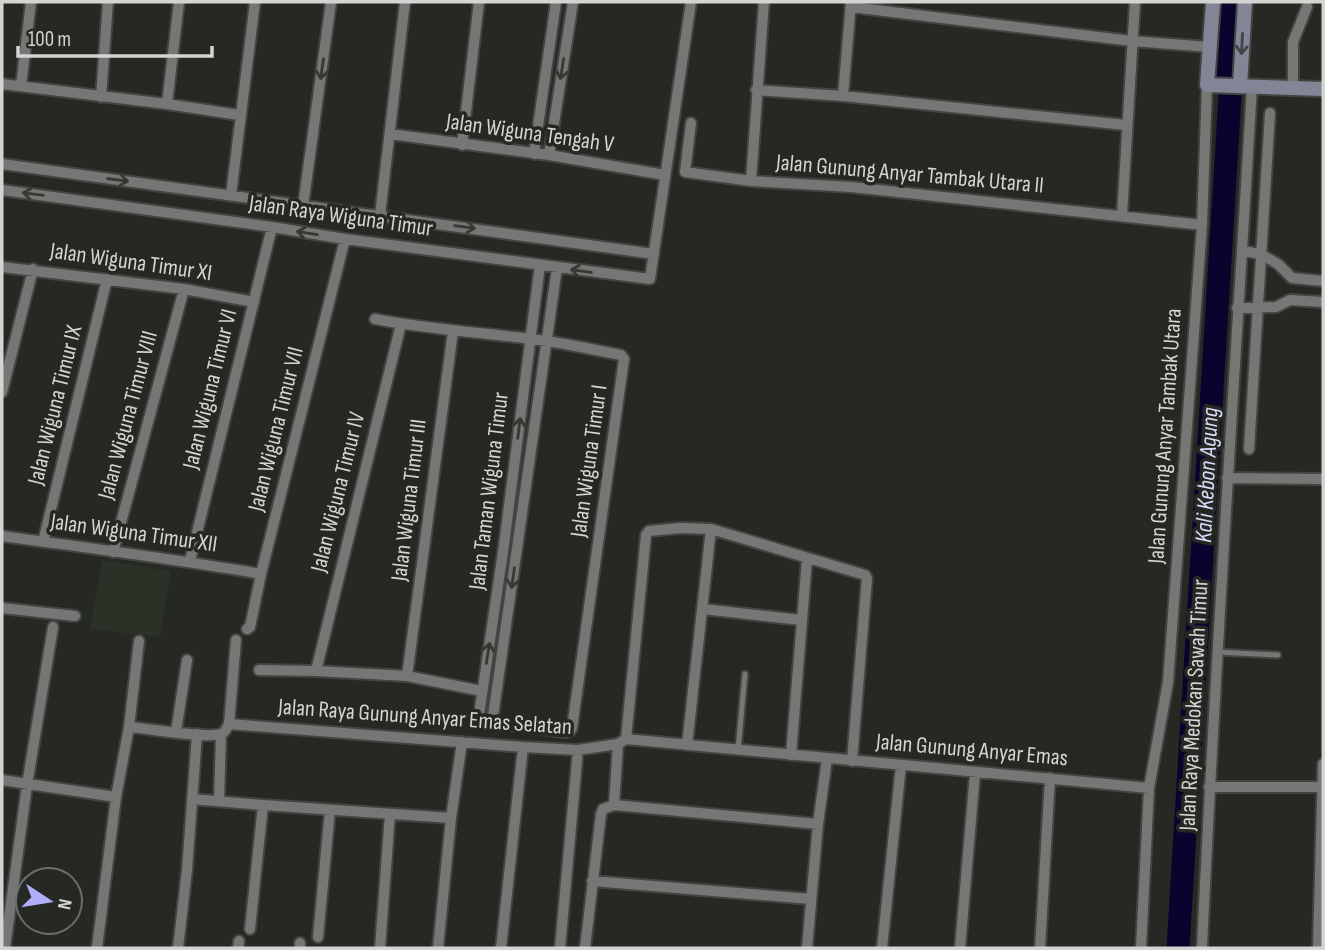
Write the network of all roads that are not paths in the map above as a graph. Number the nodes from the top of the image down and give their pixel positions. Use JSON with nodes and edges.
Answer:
{"nodes":[{"id":1,"x":31,"y":2,"type":"edge"},
{"id":2,"x":108,"y":2,"type":"edge"},
{"id":3,"x":179,"y":2,"type":"edge"},
{"id":4,"x":255,"y":2,"type":"edge"},
{"id":5,"x":331,"y":2,"type":"edge"},
{"id":6,"x":405,"y":2,"type":"edge"},
{"id":7,"x":480,"y":2,"type":"edge"},
{"id":8,"x":556,"y":2,"type":"edge"},
{"id":9,"x":573,"y":2,"type":"edge"},
{"id":10,"x":691,"y":2,"type":"edge"},
{"id":11,"x":764,"y":2,"type":"edge"},
{"id":12,"x":1135,"y":2,"type":"edge"},
{"id":13,"x":1213,"y":2,"type":"edge"},
{"id":14,"x":1245,"y":2,"type":"edge"},
{"id":15,"x":851,"y":4,"type":"edge"},
{"id":16,"x":1307,"y":7,"type":"dead end"},
{"id":17,"x":1132,"y":41,"type":"junction"},
{"id":18,"x":1209,"y":47,"type":"junction"},
{"id":19,"x":2,"y":84,"type":"edge"},
{"id":20,"x":1209,"y":85,"type":"junction"},
{"id":21,"x":21,"y":86,"type":"junction"},
{"id":22,"x":1243,"y":86,"type":"junction"},
{"id":23,"x":1293,"y":88,"type":"junction"},
{"id":24,"x":1323,"y":89,"type":"edge"},
{"id":25,"x":756,"y":90,"type":"junction"},
{"id":26,"x":843,"y":96,"type":"junction"},
{"id":27,"x":101,"y":97,"type":"junction"},
{"id":28,"x":167,"y":104,"type":"junction"},
{"id":29,"x":1270,"y":113,"type":"dead end"},
{"id":30,"x":239,"y":115,"type":"junction"},
{"id":31,"x":691,"y":123,"type":"dead end"},
{"id":32,"x":1126,"y":125,"type":"junction"},
{"id":33,"x":390,"y":134,"type":"junction"},
{"id":34,"x":461,"y":145,"type":"junction"},
{"id":35,"x":534,"y":154,"type":"junction"},
{"id":36,"x":549,"y":155,"type":"junction"},
{"id":37,"x":2,"y":164,"type":"edge"},
{"id":38,"x":665,"y":175,"type":"junction"},
{"id":39,"x":81,"y":176,"type":"junction"},
{"id":40,"x":751,"y":181,"type":"junction"},
{"id":41,"x":2,"y":190,"type":"edge"},
{"id":42,"x":231,"y":195,"type":"junction"},
{"id":43,"x":77,"y":199,"type":"junction"},
{"id":44,"x":303,"y":205,"type":"junction"},
{"id":45,"x":380,"y":215,"type":"junction"},
{"id":46,"x":1122,"y":216,"type":"junction"},
{"id":47,"x":1202,"y":225,"type":"junction"},
{"id":48,"x":272,"y":227,"type":"junction"},
{"id":49,"x":345,"y":239,"type":"junction"},
{"id":50,"x":1242,"y":250,"type":"junction"},
{"id":51,"x":654,"y":254,"type":"junction"},
{"id":52,"x":1262,"y":255,"type":"junction"},
{"id":53,"x":540,"y":265,"type":"junction"},
{"id":54,"x":2,"y":267,"type":"edge"},
{"id":55,"x":557,"y":268,"type":"junction"},
{"id":56,"x":33,"y":269,"type":"junction"},
{"id":57,"x":1292,"y":278,"type":"junction"},
{"id":58,"x":107,"y":279,"type":"junction"},
{"id":59,"x":1323,"y":281,"type":"edge"},
{"id":60,"x":184,"y":289,"type":"junction"},
{"id":61,"x":1290,"y":300,"type":"junction"},
{"id":62,"x":254,"y":302,"type":"junction"},
{"id":63,"x":1323,"y":302,"type":"edge"},
{"id":64,"x":1237,"y":308,"type":"junction"},
{"id":65,"x":1258,"y":308,"type":"junction"},
{"id":66,"x":375,"y":319,"type":"dead end"},
{"id":67,"x":401,"y":324,"type":"junction"},
{"id":68,"x":453,"y":331,"type":"junction"},
{"id":69,"x":529,"y":339,"type":"junction"},
{"id":70,"x":547,"y":341,"type":"junction"},
{"id":71,"x":2,"y":393,"type":"edge"},
{"id":72,"x":1249,"y":449,"type":"dead end"},
{"id":73,"x":1229,"y":478,"type":"junction"},
{"id":74,"x":1323,"y":479,"type":"edge"},
{"id":75,"x":711,"y":529,"type":"junction"},
{"id":76,"x":2,"y":536,"type":"edge"},
{"id":77,"x":43,"y":542,"type":"junction"},
{"id":78,"x":504,"y":545,"type":"junction"},
{"id":79,"x":517,"y":547,"type":"junction"},
{"id":80,"x":113,"y":552,"type":"junction"},
{"id":81,"x":807,"y":559,"type":"junction"},
{"id":82,"x":190,"y":561,"type":"junction"},
{"id":83,"x":261,"y":574,"type":"junction"},
{"id":84,"x":2,"y":608,"type":"edge"},
{"id":85,"x":703,"y":609,"type":"junction"},
{"id":86,"x":75,"y":616,"type":"dead end"},
{"id":87,"x":802,"y":620,"type":"junction"},
{"id":88,"x":52,"y":627,"type":"dead end"},
{"id":89,"x":247,"y":629,"type":"dead end"},
{"id":90,"x":236,"y":640,"type":"dead end"},
{"id":91,"x":139,"y":641,"type":"dead end"},
{"id":92,"x":1216,"y":652,"type":"junction"},
{"id":93,"x":1279,"y":655,"type":"dead end"},
{"id":94,"x":187,"y":660,"type":"dead end"},
{"id":95,"x":259,"y":670,"type":"dead end"},
{"id":96,"x":316,"y":671,"type":"junction"},
{"id":97,"x":745,"y":674,"type":"dead end"},
{"id":98,"x":407,"y":676,"type":"junction"},
{"id":99,"x":482,"y":691,"type":"junction"},
{"id":100,"x":487,"y":722,"type":"junction"},
{"id":101,"x":229,"y":724,"type":"junction"},
{"id":102,"x":130,"y":727,"type":"junction"},
{"id":103,"x":176,"y":732,"type":"junction"},
{"id":104,"x":197,"y":734,"type":"junction"},
{"id":105,"x":221,"y":734,"type":"junction"},
{"id":106,"x":622,"y":741,"type":"junction"},
{"id":107,"x":461,"y":742,"type":"junction"},
{"id":108,"x":687,"y":745,"type":"junction"},
{"id":109,"x":523,"y":747,"type":"junction"},
{"id":110,"x":578,"y":750,"type":"junction"},
{"id":111,"x":738,"y":750,"type":"junction"},
{"id":112,"x":791,"y":755,"type":"junction"},
{"id":113,"x":827,"y":759,"type":"junction"},
{"id":114,"x":852,"y":761,"type":"junction"},
{"id":115,"x":1323,"y":764,"type":"edge"},
{"id":116,"x":901,"y":765,"type":"junction"},
{"id":117,"x":975,"y":773,"type":"junction"},
{"id":118,"x":1050,"y":778,"type":"junction"},
{"id":119,"x":2,"y":780,"type":"edge"},
{"id":120,"x":27,"y":785,"type":"junction"},
{"id":121,"x":1209,"y":787,"type":"junction"},
{"id":122,"x":1322,"y":787,"type":"edge"},
{"id":123,"x":1149,"y":788,"type":"junction"},
{"id":124,"x":116,"y":797,"type":"junction"},
{"id":125,"x":192,"y":799,"type":"junction"},
{"id":126,"x":219,"y":801,"type":"junction"},
{"id":127,"x":614,"y":804,"type":"junction"},
{"id":128,"x":262,"y":806,"type":"junction"},
{"id":129,"x":330,"y":810,"type":"junction"},
{"id":130,"x":390,"y":814,"type":"junction"},
{"id":131,"x":451,"y":818,"type":"junction"},
{"id":132,"x":818,"y":824,"type":"junction"},
{"id":133,"x":592,"y":881,"type":"junction"},
{"id":134,"x":811,"y":899,"type":"junction"},
{"id":135,"x":250,"y":929,"type":"dead end"},
{"id":136,"x":318,"y":937,"type":"dead end"},
{"id":137,"x":5,"y":948,"type":"edge"},
{"id":138,"x":97,"y":948,"type":"edge"},
{"id":139,"x":178,"y":948,"type":"edge"},
{"id":140,"x":380,"y":948,"type":"edge"},
{"id":141,"x":438,"y":948,"type":"edge"},
{"id":142,"x":501,"y":948,"type":"edge"},
{"id":143,"x":560,"y":948,"type":"edge"},
{"id":144,"x":585,"y":948,"type":"edge"},
{"id":145,"x":807,"y":948,"type":"edge"},
{"id":146,"x":882,"y":948,"type":"edge"},
{"id":147,"x":960,"y":948,"type":"edge"},
{"id":148,"x":1040,"y":948,"type":"edge"},
{"id":149,"x":1141,"y":948,"type":"edge"},
{"id":150,"x":1202,"y":948,"type":"edge"},
{"id":151,"x":1318,"y":948,"type":"edge"}],
"edges":[{"from":1,"to":21,"type":"street"},
{"from":2,"to":27,"type":"street"},
{"from":3,"to":28,"type":"street"},
{"from":4,"to":30,"type":"street"},
{"from":5,"to":44,"type":"street","one_way":true},
{"from":6,"to":33,"type":"street"},
{"from":7,"to":34,"type":"street"},
{"from":8,"to":35,"type":"street"},
{"from":9,"to":36,"type":"street","one_way":true},
{"from":10,"to":38,"type":"street","name":"Jalan Raya Wiguna Timur"},
{"from":11,"to":25,"type":"street","name":"Jalan Gunung Anyar Tambak Utara II"},
{"from":12,"to":17,"type":"street"},
{"from":13,"to":18,"type":"street"},
{"from":14,"to":22,"type":"street","one_way":true},
{"from":15,"to":17,"type":"street"},
{"from":15,"to":26,"type":"street"},
{"from":16,"to":23,"type":"street"},
{"from":17,"to":18,"type":"street"},
{"from":17,"to":32,"type":"street"},
{"from":18,"to":20,"type":"street"},
{"from":19,"to":21,"type":"street"},
{"from":20,"to":22,"type":"street"},
{"from":20,"to":47,"type":"street","name":"Jalan Gunung Anyar Tambak Utara"},
{"from":21,"to":27,"type":"street"},
{"from":22,"to":23,"type":"street"},
{"from":22,"to":50,"type":"street","name":"Jalan Raya Medokan Sawah Timur"},
{"from":23,"to":24,"type":"street"},
{"from":25,"to":26,"type":"street"},
{"from":25,"to":40,"type":"street","name":"Jalan Gunung Anyar Tambak Utara II"},
{"from":26,"to":32,"type":"street"},
{"from":27,"to":28,"type":"street"},
{"from":28,"to":30,"type":"street"},
{"from":29,"to":52,"type":"street"},
{"from":30,"to":42,"type":"street"},
{"from":31,"to":40,"type":"street"},
{"from":32,"to":46,"type":"street"},
{"from":33,"to":34,"type":"street","name":"Jalan Wiguna Tengah V"},
{"from":33,"to":45,"type":"street"},
{"from":34,"to":35,"type":"street","name":"Jalan Wiguna Tengah V"},
{"from":35,"to":36,"type":"street","name":"Jalan Wiguna Tengah V"},
{"from":36,"to":38,"type":"street","name":"Jalan Wiguna Tengah V"},
{"from":37,"to":39,"type":"street","name":"Jalan Raya Wiguna Timur"},
{"from":38,"to":51,"type":"street","name":"Jalan Raya Wiguna Timur"},
{"from":39,"to":42,"type":"street","name":"Jalan Raya Wiguna Timur","one_way":true},
{"from":39,"to":43,"type":"street"},
{"from":40,"to":46,"type":"street","name":"Jalan Gunung Anyar Tambak Utara II"},
{"from":43,"to":41,"type":"street","name":"Jalan Raya Wiguna Timur","one_way":true},
{"from":42,"to":44,"type":"street","name":"Jalan Raya Wiguna Timur"},
{"from":43,"to":48,"type":"street","name":"Jalan Raya Wiguna Timur"},
{"from":44,"to":45,"type":"street","name":"Jalan Raya Wiguna Timur"},
{"from":45,"to":51,"type":"street","name":"Jalan Raya Wiguna Timur","one_way":true},
{"from":46,"to":47,"type":"street","name":"Jalan Gunung Anyar Tambak Utara II"},
{"from":47,"to":123,"type":"street","name":"Jalan Gunung Anyar Tambak Utara"},
{"from":49,"to":48,"type":"street","name":"Jalan Raya Wiguna Timur","one_way":true},
{"from":48,"to":62,"type":"street","name":"Jalan Wiguna Timur VI"},
{"from":49,"to":53,"type":"street","name":"Jalan Raya Wiguna Timur"},
{"from":49,"to":83,"type":"street","name":"Jalan Wiguna Timur VII"},
{"from":50,"to":52,"type":"street"},
{"from":50,"to":64,"type":"street","name":"Jalan Raya Medokan Sawah Timur"},
{"from":51,"to":55,"type":"street","name":"Jalan Raya Wiguna Timur","one_way":true},
{"from":52,"to":57,"type":"street"},
{"from":52,"to":65,"type":"street"},
{"from":53,"to":55,"type":"street","name":"Jalan Raya Wiguna Timur"},
{"from":53,"to":69,"type":"street","name":"Jalan Taman Wiguna Timur"},
{"from":54,"to":56,"type":"street","name":"Jalan Wiguna Timur XI"},
{"from":55,"to":70,"type":"street","name":"Jalan Taman Wiguna Timur"},
{"from":56,"to":58,"type":"street","name":"Jalan Wiguna Timur XI"},
{"from":56,"to":71,"type":"street"},
{"from":57,"to":59,"type":"street"},
{"from":57,"to":61,"type":"street"},
{"from":58,"to":60,"type":"street","name":"Jalan Wiguna Timur XI"},
{"from":58,"to":77,"type":"street","name":"Jalan Wiguna Timur IX"},
{"from":60,"to":62,"type":"street","name":"Jalan Wiguna Timur XI"},
{"from":60,"to":80,"type":"street","name":"Jalan Wiguna Timur VIII"},
{"from":61,"to":63,"type":"street"},
{"from":61,"to":65,"type":"street"},
{"from":62,"to":82,"type":"street","name":"Jalan Wiguna Timur VI"},
{"from":64,"to":65,"type":"street"},
{"from":64,"to":73,"type":"street","name":"Jalan Raya Medokan Sawah Timur"},
{"from":65,"to":72,"type":"street"},
{"from":66,"to":67,"type":"street","name":"Jalan Wiguna Timur I"},
{"from":67,"to":68,"type":"street","name":"Jalan Wiguna Timur I"},
{"from":67,"to":96,"type":"street","name":"Jalan Wiguna Timur IV"},
{"from":68,"to":69,"type":"street","name":"Jalan Wiguna Timur I"},
{"from":68,"to":98,"type":"street","name":"Jalan Wiguna Timur III"},
{"from":69,"to":70,"type":"street","name":"Jalan Wiguna Timur I"},
{"from":78,"to":69,"type":"street","name":"Jalan Taman Wiguna Timur","one_way":true},
{"from":70,"to":79,"type":"street","name":"Jalan Taman Wiguna Timur"},
{"from":70,"to":100,"type":"street","name":"Jalan Wiguna Timur I"},
{"from":73,"to":74,"type":"street"},
{"from":73,"to":92,"type":"street","name":"Jalan Raya Medokan Sawah Timur"},
{"from":75,"to":81,"type":"street"},
{"from":75,"to":85,"type":"street"},
{"from":75,"to":106,"type":"street"},
{"from":76,"to":77,"type":"street","name":"Jalan Wiguna Timur XII"},
{"from":77,"to":80,"type":"street","name":"Jalan Wiguna Timur XII"},
{"from":78,"to":79,"type":"street"},
{"from":99,"to":78,"type":"street","name":"Jalan Taman Wiguna Timur","one_way":true},
{"from":79,"to":100,"type":"street","name":"Jalan Taman Wiguna Timur","one_way":true},
{"from":80,"to":82,"type":"street","name":"Jalan Wiguna Timur XII"},
{"from":81,"to":87,"type":"street"},
{"from":81,"to":114,"type":"street"},
{"from":82,"to":83,"type":"street","name":"Jalan Wiguna Timur XII"},
{"from":83,"to":89,"type":"street","name":"Jalan Wiguna Timur VII"},
{"from":84,"to":86,"type":"street"},
{"from":85,"to":87,"type":"street"},
{"from":85,"to":108,"type":"street"},
{"from":87,"to":112,"type":"street"},
{"from":88,"to":120,"type":"street"},
{"from":90,"to":101,"type":"street"},
{"from":91,"to":102,"type":"street"},
{"from":92,"to":93,"type":"lane"},
{"from":92,"to":121,"type":"street","name":"Jalan Raya Medokan Sawah Timur"},
{"from":94,"to":103,"type":"street"},
{"from":95,"to":96,"type":"street"},
{"from":96,"to":98,"type":"street"},
{"from":97,"to":111,"type":"lane"},
{"from":98,"to":99,"type":"street"},
{"from":99,"to":100,"type":"street","name":"Jalan Taman Wiguna Timur"},
{"from":101,"to":105,"type":"street"},
{"from":101,"to":107,"type":"street","name":"Jalan Raya Gunung Anyar Emas Selatan"},
{"from":102,"to":103,"type":"street"},
{"from":102,"to":124,"type":"street"},
{"from":103,"to":104,"type":"street"},
{"from":104,"to":105,"type":"street"},
{"from":104,"to":125,"type":"street"},
{"from":105,"to":126,"type":"street"},
{"from":106,"to":108,"type":"street","name":"Jalan Raya Gunung Anyar Emas Selatan"},
{"from":106,"to":110,"type":"street","name":"Jalan Raya Gunung Anyar Emas Selatan"},
{"from":106,"to":127,"type":"street"},
{"from":107,"to":109,"type":"street","name":"Jalan Raya Gunung Anyar Emas Selatan"},
{"from":107,"to":131,"type":"street"},
{"from":108,"to":111,"type":"street","name":"Jalan Gunung Anyar Emas"},
{"from":109,"to":110,"type":"street","name":"Jalan Raya Gunung Anyar Emas Selatan"},
{"from":109,"to":142,"type":"street"},
{"from":110,"to":143,"type":"street"},
{"from":111,"to":112,"type":"street","name":"Jalan Gunung Anyar Emas"},
{"from":112,"to":113,"type":"street","name":"Jalan Gunung Anyar Emas"},
{"from":113,"to":114,"type":"street","name":"Jalan Gunung Anyar Emas"},
{"from":113,"to":132,"type":"street"},
{"from":114,"to":116,"type":"street","name":"Jalan Gunung Anyar Emas"},
{"from":115,"to":122,"type":"street"},
{"from":116,"to":117,"type":"street","name":"Jalan Gunung Anyar Emas"},
{"from":116,"to":146,"type":"street"},
{"from":117,"to":118,"type":"street","name":"Jalan Gunung Anyar Emas"},
{"from":117,"to":147,"type":"street"},
{"from":118,"to":123,"type":"street","name":"Jalan Gunung Anyar Emas"},
{"from":118,"to":148,"type":"street"},
{"from":119,"to":120,"type":"street"},
{"from":120,"to":124,"type":"street"},
{"from":120,"to":137,"type":"street"},
{"from":121,"to":122,"type":"street"},
{"from":121,"to":150,"type":"street","name":"Jalan Raya Medokan Sawah Timur"},
{"from":122,"to":151,"type":"street"},
{"from":123,"to":149,"type":"street","name":"Jalan Gunung Anyar Tambak Utara"},
{"from":124,"to":138,"type":"street"},
{"from":125,"to":126,"type":"street"},
{"from":125,"to":139,"type":"street"},
{"from":126,"to":128,"type":"street"},
{"from":127,"to":132,"type":"street"},
{"from":127,"to":133,"type":"street"},
{"from":128,"to":129,"type":"street"},
{"from":128,"to":135,"type":"street"},
{"from":129,"to":130,"type":"street"},
{"from":129,"to":136,"type":"street"},
{"from":130,"to":131,"type":"street"},
{"from":130,"to":140,"type":"street"},
{"from":131,"to":141,"type":"street"},
{"from":132,"to":134,"type":"street"},
{"from":133,"to":134,"type":"street"},
{"from":133,"to":144,"type":"street"},
{"from":134,"to":145,"type":"street"}]}
